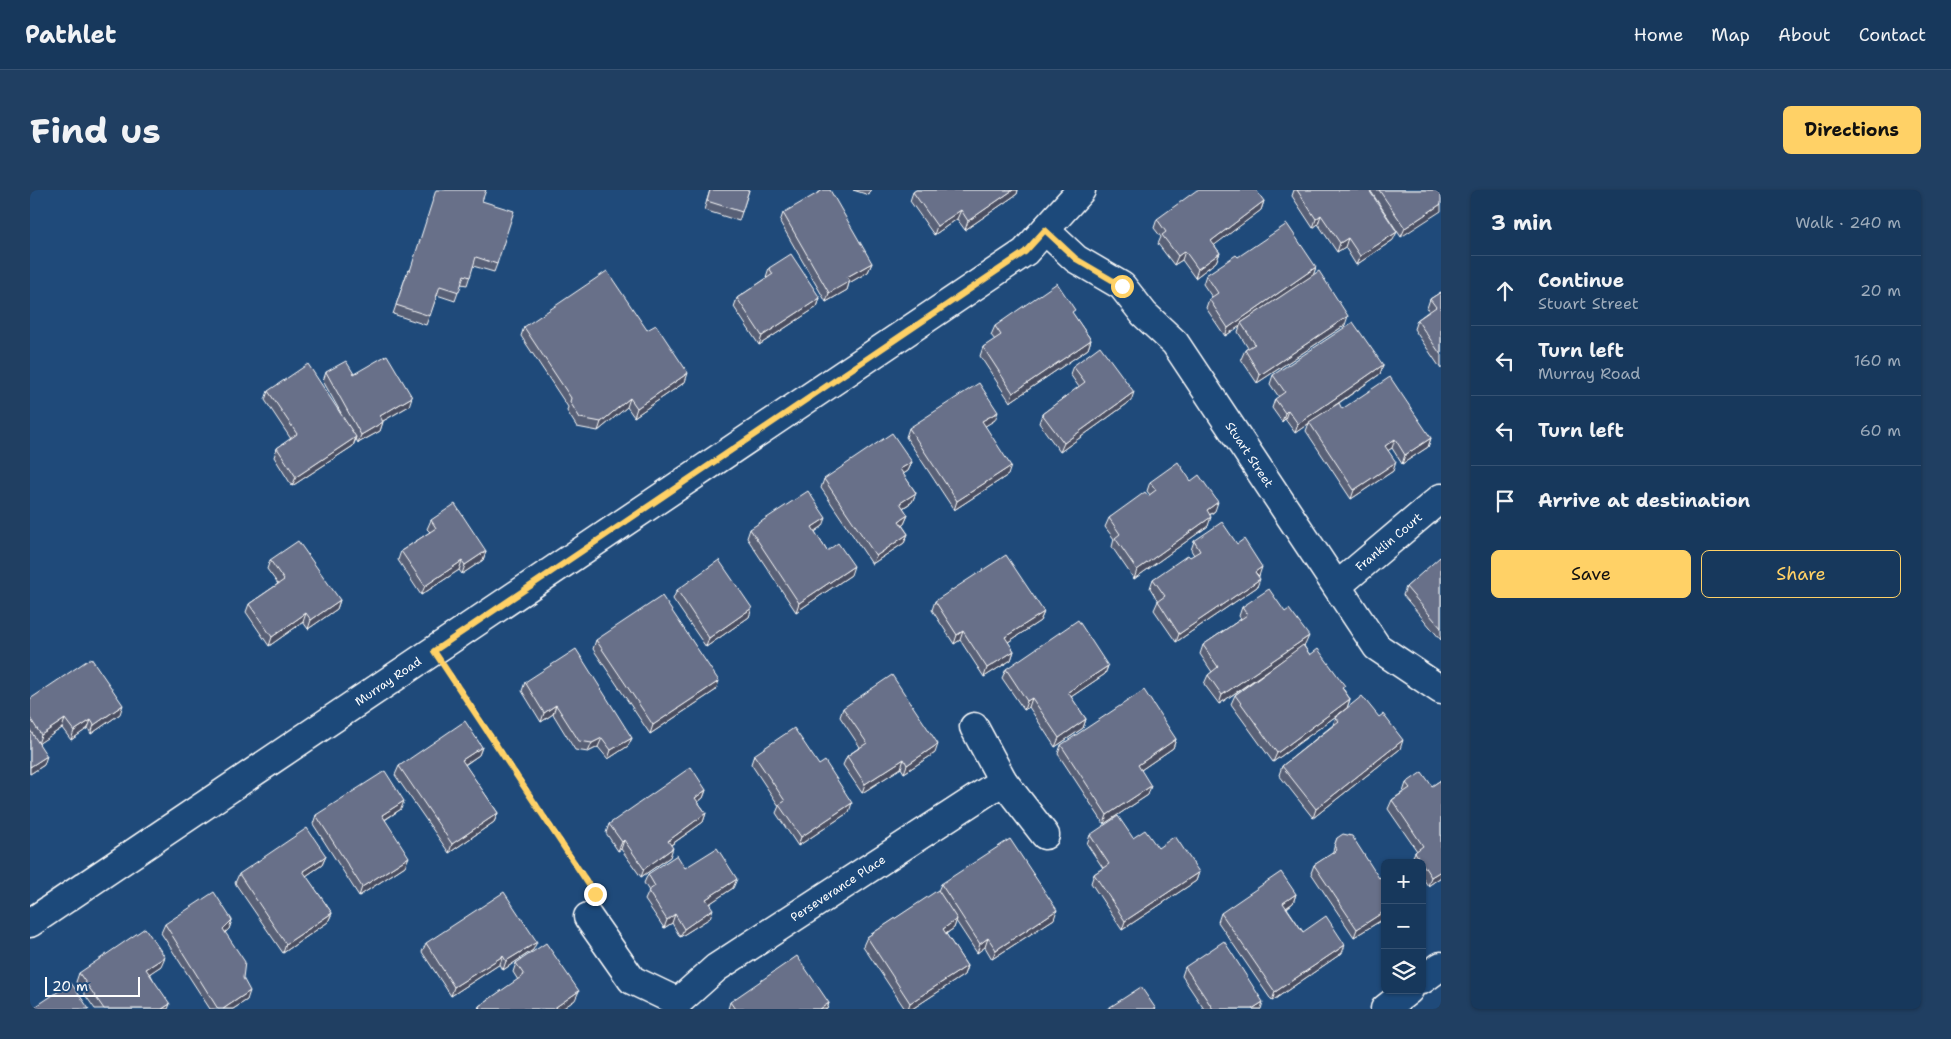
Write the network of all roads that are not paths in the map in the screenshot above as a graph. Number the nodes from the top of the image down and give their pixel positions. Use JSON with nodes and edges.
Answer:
{"nodes":[{"id":1,"x":1082,"y":190,"type":"edge"},
{"id":2,"x":1045,"y":230,"type":"junction"},
{"id":3,"x":1441,"y":498,"type":"edge"},
{"id":4,"x":1336,"y":586,"type":"junction"},
{"id":5,"x":1441,"y":690,"type":"edge"},
{"id":6,"x":974,"y":727,"type":"dead end"},
{"id":7,"x":1003,"y":781,"type":"junction"},
{"id":8,"x":1045,"y":834,"type":"dead end"},
{"id":9,"x":588,"y":917,"type":"road end"},
{"id":10,"x":30,"y":923,"type":"edge"},
{"id":11,"x":1441,"y":966,"type":"edge"},
{"id":12,"x":1426,"y":977,"type":"edge"},
{"id":13,"x":1404,"y":994,"type":"edge"},
{"id":14,"x":677,"y":1006,"type":"edge"},
{"id":15,"x":1385,"y":1009,"type":"edge"}],
"edges":[{"from":1,"to":2,"type":"street","name":"Murray Road"},
{"from":2,"to":4,"type":"street","name":"Stuart Street"},
{"from":2,"to":10,"type":"street","name":"Murray Road"},
{"from":3,"to":4,"type":"street","name":"Franklin Court"},
{"from":4,"to":5,"type":"street","name":"Stuart Street"},
{"from":6,"to":7,"type":"street"},
{"from":7,"to":8,"type":"street"},
{"from":7,"to":14,"type":"street","name":"Perseverance Place"},
{"from":9,"to":14,"type":"street","name":"Perseverance Place"},
{"from":11,"to":12,"type":"street"},
{"from":13,"to":15,"type":"street"}]}
